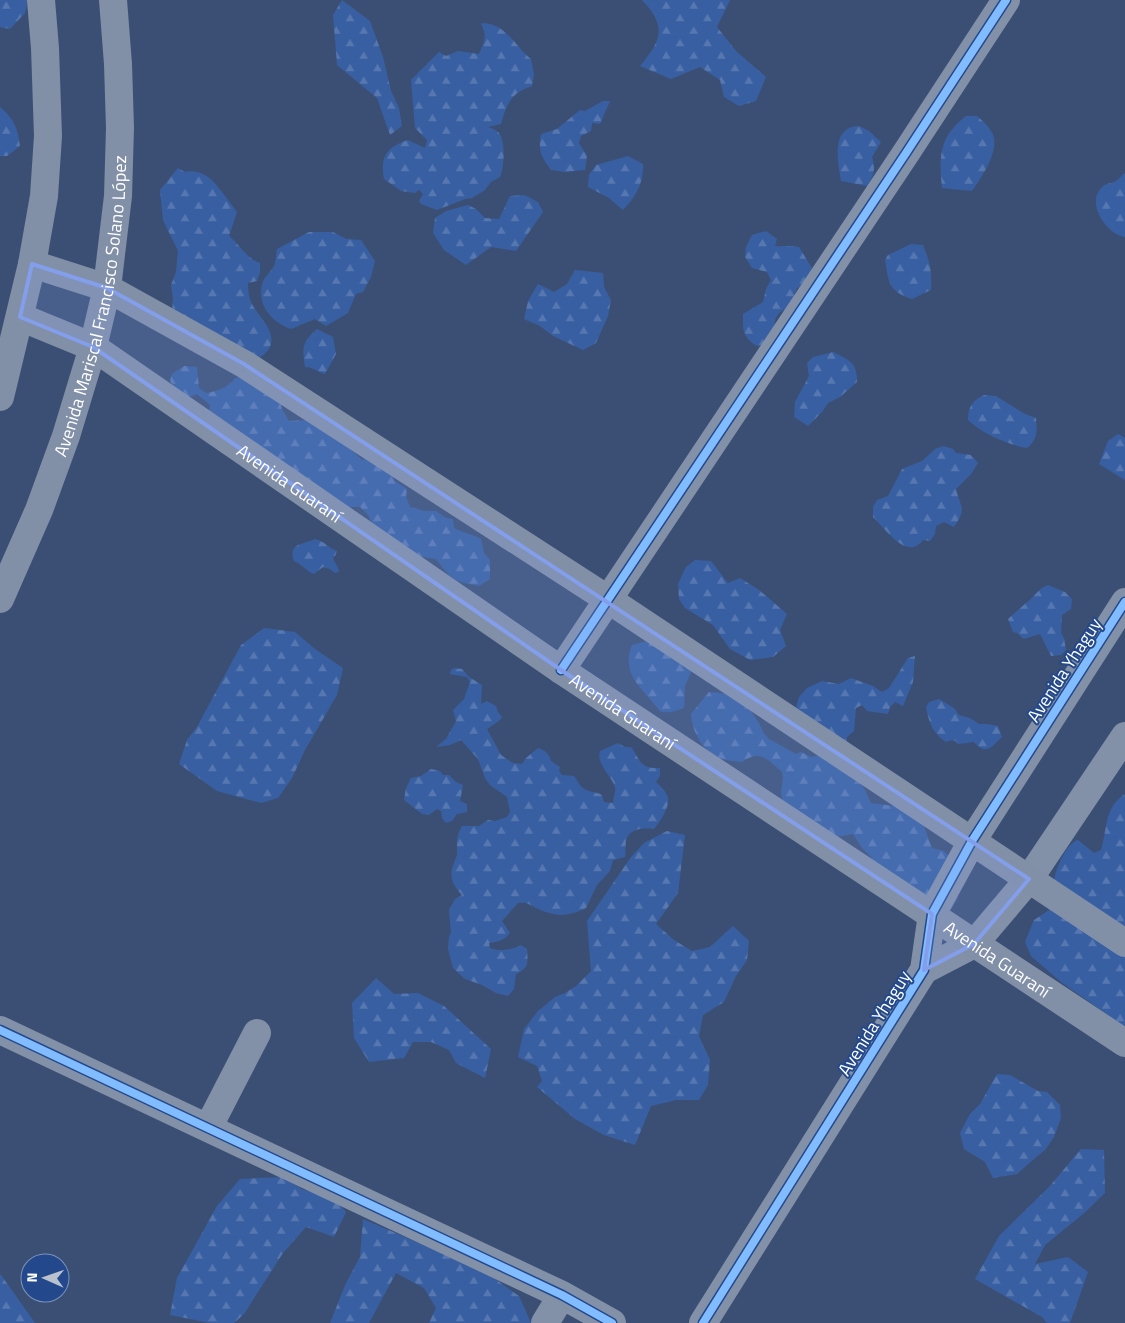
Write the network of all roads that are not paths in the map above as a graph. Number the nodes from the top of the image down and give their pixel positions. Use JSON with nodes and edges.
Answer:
{"nodes":[{"id":1,"x":41,"y":0,"type":"edge"},
{"id":2,"x":113,"y":0,"type":"edge"},
{"id":3,"x":1006,"y":0,"type":"edge"},
{"id":4,"x":32,"y":264,"type":"junction"},
{"id":5,"x":107,"y":288,"type":"junction"},
{"id":6,"x":20,"y":317,"type":"junction"},
{"id":7,"x":93,"y":347,"type":"junction"},
{"id":8,"x":0,"y":397,"type":"edge"},
{"id":9,"x":0,"y":599,"type":"edge"},
{"id":10,"x":608,"y":600,"type":"junction"},
{"id":11,"x":1125,"y":602,"type":"edge"},
{"id":12,"x":561,"y":670,"type":"junction"},
{"id":13,"x":1125,"y":736,"type":"edge"},
{"id":14,"x":972,"y":841,"type":"junction"},
{"id":15,"x":1029,"y":879,"type":"junction"},
{"id":16,"x":932,"y":914,"type":"junction"},
{"id":17,"x":1125,"y":942,"type":"edge"},
{"id":18,"x":974,"y":944,"type":"junction"},
{"id":19,"x":924,"y":970,"type":"junction"},
{"id":20,"x":0,"y":1030,"type":"edge"},
{"id":21,"x":257,"y":1033,"type":"dead end"},
{"id":22,"x":1125,"y":1043,"type":"edge"},
{"id":23,"x":208,"y":1128,"type":"junction"},
{"id":24,"x":562,"y":1295,"type":"junction"},
{"id":25,"x":546,"y":1323,"type":"edge"},
{"id":26,"x":612,"y":1323,"type":"edge"},
{"id":27,"x":703,"y":1323,"type":"edge"}],
"edges":[{"from":1,"to":4,"type":"main road"},
{"from":2,"to":5,"type":"main road","name":"Avenida Mariscal Francisco Solano López"},
{"from":3,"to":10,"type":"street"},
{"from":4,"to":5,"type":"main road"},
{"from":4,"to":6,"type":"main road"},
{"from":5,"to":7,"type":"main road","name":"Avenida Mariscal Francisco Solano López"},
{"from":5,"to":10,"type":"main road"},
{"from":6,"to":7,"type":"main road","name":"Avenida Guaraní"},
{"from":6,"to":8,"type":"main road"},
{"from":7,"to":9,"type":"main road","name":"Avenida Mariscal Francisco Solano López"},
{"from":7,"to":12,"type":"main road","name":"Avenida Guaraní"},
{"from":10,"to":12,"type":"street"},
{"from":10,"to":14,"type":"main road"},
{"from":11,"to":14,"type":"street","name":"Avenida Yhaguy"},
{"from":12,"to":16,"type":"main road","name":"Avenida Guaraní"},
{"from":13,"to":15,"type":"street","name":"Avenida Yhaguy"},
{"from":14,"to":15,"type":"main road"},
{"from":14,"to":16,"type":"street","name":"Avenida Yhaguy"},
{"from":15,"to":17,"type":"main road"},
{"from":15,"to":18,"type":"street","name":"Avenida Yhaguy"},
{"from":16,"to":18,"type":"main road","name":"Avenida Guaraní"},
{"from":16,"to":19,"type":"street","name":"Avenida Yhaguy"},
{"from":18,"to":19,"type":"street","name":"Avenida Yhaguy"},
{"from":18,"to":22,"type":"main road","name":"Avenida Guaraní"},
{"from":19,"to":27,"type":"street","name":"Avenida Yhaguy"},
{"from":20,"to":23,"type":"street"},
{"from":21,"to":23,"type":"street"},
{"from":23,"to":24,"type":"street"},
{"from":24,"to":25,"type":"street"},
{"from":24,"to":26,"type":"street"}]}
